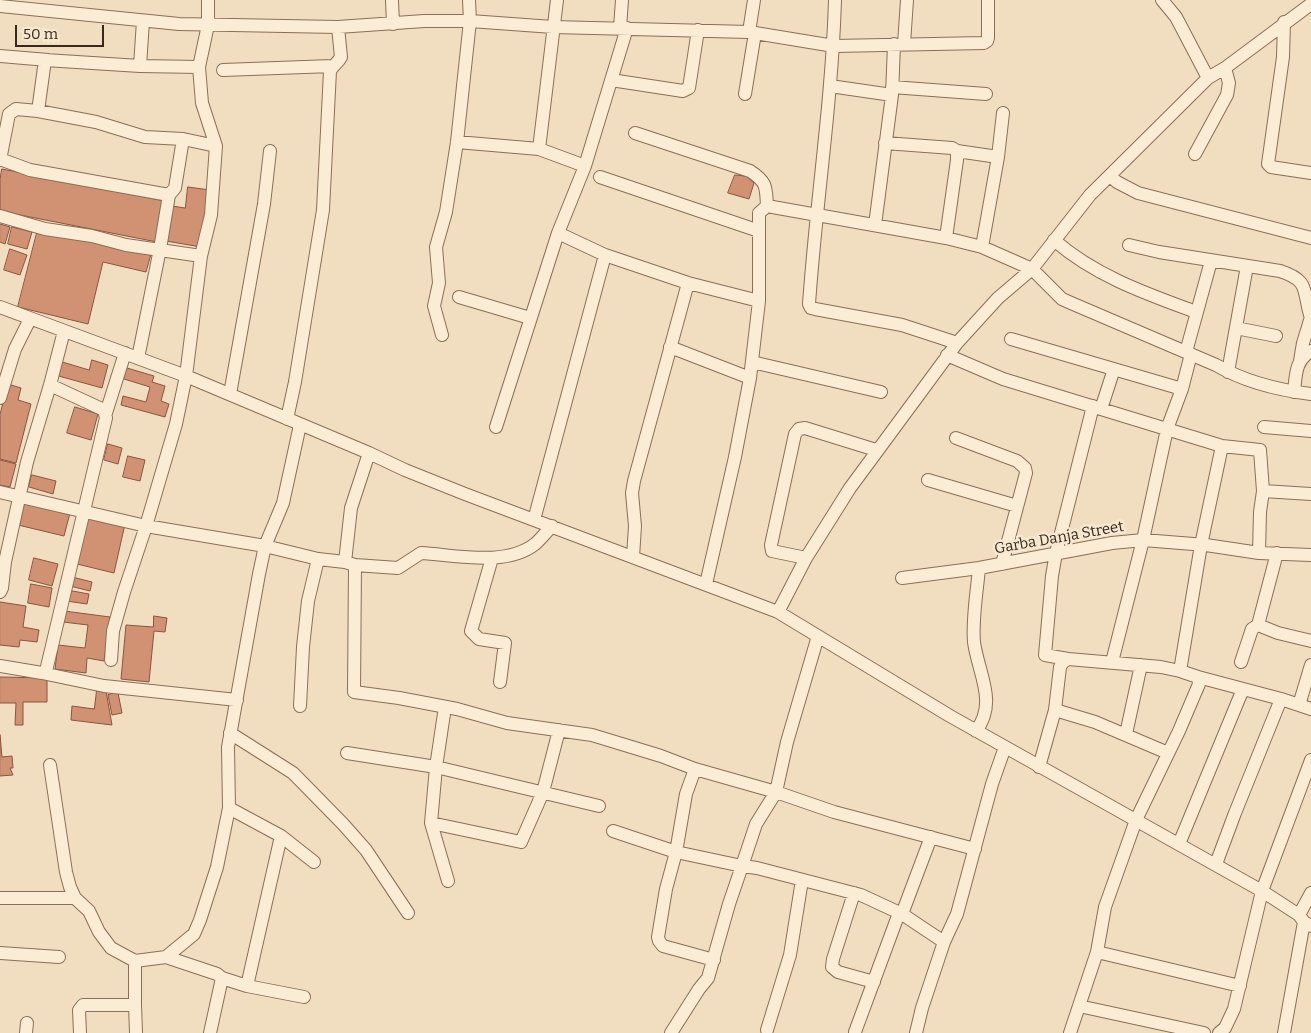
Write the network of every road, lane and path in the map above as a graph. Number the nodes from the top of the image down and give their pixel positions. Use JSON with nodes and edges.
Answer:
{"nodes":[{"id":1,"x":208,"y":0,"type":"edge"},
{"id":2,"x":392,"y":0,"type":"edge"},
{"id":3,"x":469,"y":0,"type":"edge"},
{"id":4,"x":557,"y":0,"type":"edge"},
{"id":5,"x":622,"y":0,"type":"edge"},
{"id":6,"x":754,"y":0,"type":"edge"},
{"id":7,"x":836,"y":0,"type":"edge"},
{"id":8,"x":907,"y":0,"type":"edge"},
{"id":9,"x":988,"y":0,"type":"edge"},
{"id":10,"x":1162,"y":0,"type":"edge"},
{"id":11,"x":1311,"y":4,"type":"edge"},
{"id":12,"x":0,"y":6,"type":"edge"},
{"id":13,"x":143,"y":21,"type":"junction"},
{"id":14,"x":470,"y":21,"type":"junction"},
{"id":15,"x":1284,"y":22,"type":"junction"},
{"id":16,"x":393,"y":24,"type":"junction"},
{"id":17,"x":208,"y":25,"type":"junction"},
{"id":18,"x":338,"y":27,"type":"junction"},
{"id":19,"x":553,"y":27,"type":"junction"},
{"id":20,"x":623,"y":28,"type":"junction"},
{"id":21,"x":698,"y":30,"type":"junction"},
{"id":22,"x":752,"y":32,"type":"junction"},
{"id":23,"x":899,"y":44,"type":"junction"},
{"id":24,"x":834,"y":46,"type":"junction"},
{"id":25,"x":0,"y":56,"type":"edge"},
{"id":26,"x":48,"y":60,"type":"junction"},
{"id":27,"x":140,"y":66,"type":"junction"},
{"id":28,"x":332,"y":66,"type":"junction"},
{"id":29,"x":199,"y":67,"type":"junction"},
{"id":30,"x":1224,"y":68,"type":"junction"},
{"id":31,"x":223,"y":70,"type":"dead end"},
{"id":32,"x":1208,"y":78,"type":"junction"},
{"id":33,"x":611,"y":80,"type":"junction"},
{"id":34,"x":830,"y":86,"type":"junction"},
{"id":35,"x":892,"y":91,"type":"junction"},
{"id":36,"x":745,"y":94,"type":"dead end"},
{"id":37,"x":986,"y":94,"type":"dead end"},
{"id":38,"x":38,"y":111,"type":"junction"},
{"id":39,"x":1004,"y":113,"type":"dead end"},
{"id":40,"x":3,"y":129,"type":"edge"},
{"id":41,"x":635,"y":133,"type":"dead end"},
{"id":42,"x":184,"y":139,"type":"junction"},
{"id":43,"x":457,"y":142,"type":"junction"},
{"id":44,"x":885,"y":143,"type":"junction"},
{"id":45,"x":216,"y":146,"type":"junction"},
{"id":46,"x":540,"y":149,"type":"junction"},
{"id":47,"x":270,"y":151,"type":"dead end"},
{"id":48,"x":957,"y":151,"type":"junction"},
{"id":49,"x":1195,"y":154,"type":"dead end"},
{"id":50,"x":998,"y":157,"type":"junction"},
{"id":51,"x":0,"y":160,"type":"edge"},
{"id":52,"x":585,"y":166,"type":"junction"},
{"id":53,"x":1311,"y":173,"type":"edge"},
{"id":54,"x":1110,"y":176,"type":"junction"},
{"id":55,"x":600,"y":178,"type":"dead end"},
{"id":56,"x":169,"y":195,"type":"junction"},
{"id":57,"x":767,"y":206,"type":"junction"},
{"id":58,"x":817,"y":215,"type":"junction"},
{"id":59,"x":0,"y":216,"type":"edge"},
{"id":60,"x":875,"y":225,"type":"junction"},
{"id":61,"x":759,"y":231,"type":"junction"},
{"id":62,"x":558,"y":233,"type":"junction"},
{"id":63,"x":946,"y":238,"type":"junction"},
{"id":64,"x":1311,"y":238,"type":"edge"},
{"id":65,"x":1054,"y":240,"type":"junction"},
{"id":66,"x":1129,"y":244,"type":"dead end"},
{"id":67,"x":982,"y":247,"type":"junction"},
{"id":68,"x":160,"y":249,"type":"junction"},
{"id":69,"x":605,"y":255,"type":"junction"},
{"id":70,"x":200,"y":256,"type":"junction"},
{"id":71,"x":1211,"y":261,"type":"junction"},
{"id":72,"x":1247,"y":266,"type":"junction"},
{"id":73,"x":1032,"y":269,"type":"junction"},
{"id":74,"x":688,"y":283,"type":"junction"},
{"id":75,"x":459,"y":297,"type":"dead end"},
{"id":76,"x":759,"y":301,"type":"junction"},
{"id":77,"x":0,"y":307,"type":"edge"},
{"id":78,"x":1196,"y":312,"type":"junction"},
{"id":79,"x":530,"y":318,"type":"junction"},
{"id":80,"x":1311,"y":318,"type":"edge"},
{"id":81,"x":30,"y":319,"type":"junction"},
{"id":82,"x":1236,"y":328,"type":"junction"},
{"id":83,"x":64,"y":331,"type":"junction"},
{"id":84,"x":442,"y":335,"type":"dead end"},
{"id":85,"x":1276,"y":336,"type":"dead end"},
{"id":86,"x":1010,"y":339,"type":"dead end"},
{"id":87,"x":957,"y":342,"type":"junction"},
{"id":88,"x":670,"y":347,"type":"junction"},
{"id":89,"x":1311,"y":351,"type":"edge"},
{"id":90,"x":124,"y":353,"type":"junction"},
{"id":91,"x":1188,"y":353,"type":"junction"},
{"id":92,"x":948,"y":355,"type":"junction"},
{"id":93,"x":138,"y":358,"type":"junction"},
{"id":94,"x":1300,"y":361,"type":"junction"},
{"id":95,"x":752,"y":362,"type":"junction"},
{"id":96,"x":1114,"y":369,"type":"junction"},
{"id":97,"x":1228,"y":372,"type":"junction"},
{"id":98,"x":186,"y":376,"type":"junction"},
{"id":99,"x":750,"y":378,"type":"junction"},
{"id":100,"x":50,"y":385,"type":"junction"},
{"id":101,"x":1182,"y":389,"type":"junction"},
{"id":102,"x":881,"y":392,"type":"dead end"},
{"id":103,"x":1294,"y":392,"type":"junction"},
{"id":104,"x":230,"y":394,"type":"junction"},
{"id":105,"x":1311,"y":394,"type":"edge"},
{"id":106,"x":0,"y":398,"type":"edge"},
{"id":107,"x":1097,"y":408,"type":"junction"},
{"id":108,"x":106,"y":413,"type":"junction"},
{"id":109,"x":287,"y":419,"type":"junction"},
{"id":110,"x":300,"y":425,"type":"junction"},
{"id":111,"x":496,"y":427,"type":"dead end"},
{"id":112,"x":1264,"y":427,"type":"dead end"},
{"id":113,"x":1167,"y":429,"type":"junction"},
{"id":114,"x":1311,"y":431,"type":"edge"},
{"id":115,"x":956,"y":438,"type":"dead end"},
{"id":116,"x":1222,"y":446,"type":"junction"},
{"id":117,"x":876,"y":450,"type":"junction"},
{"id":118,"x":369,"y":453,"type":"junction"},
{"id":119,"x":928,"y":480,"type":"dead end"},
{"id":120,"x":1263,"y":491,"type":"junction"},
{"id":121,"x":0,"y":492,"type":"edge"},
{"id":122,"x":1311,"y":494,"type":"edge"},
{"id":123,"x":20,"y":498,"type":"junction"},
{"id":124,"x":1017,"y":506,"type":"junction"},
{"id":125,"x":82,"y":512,"type":"junction"},
{"id":126,"x":534,"y":520,"type":"junction"},
{"id":127,"x":146,"y":526,"type":"junction"},
{"id":128,"x":552,"y":526,"type":"junction"},
{"id":129,"x":1143,"y":540,"type":"junction"},
{"id":130,"x":1201,"y":545,"type":"junction"},
{"id":131,"x":265,"y":546,"type":"junction"},
{"id":132,"x":1056,"y":553,"type":"junction"},
{"id":133,"x":1259,"y":553,"type":"junction"},
{"id":134,"x":1277,"y":553,"type":"junction"},
{"id":135,"x":1311,"y":555,"type":"edge"},
{"id":136,"x":633,"y":556,"type":"junction"},
{"id":137,"x":492,"y":558,"type":"junction"},
{"id":138,"x":806,"y":558,"type":"junction"},
{"id":139,"x":318,"y":559,"type":"junction"},
{"id":140,"x":350,"y":564,"type":"junction"},
{"id":141,"x":1002,"y":564,"type":"junction"},
{"id":142,"x":979,"y":568,"type":"junction"},
{"id":143,"x":902,"y":578,"type":"dead end"},
{"id":144,"x":706,"y":584,"type":"junction"},
{"id":145,"x":0,"y":592,"type":"edge"},
{"id":146,"x":778,"y":612,"type":"junction"},
{"id":147,"x":1258,"y":625,"type":"junction"},
{"id":148,"x":818,"y":636,"type":"junction"},
{"id":149,"x":1311,"y":641,"type":"edge"},
{"id":150,"x":1068,"y":659,"type":"junction"},
{"id":151,"x":111,"y":660,"type":"dead end"},
{"id":152,"x":1112,"y":662,"type":"junction"},
{"id":153,"x":1241,"y":662,"type":"dead end"},
{"id":154,"x":1141,"y":665,"type":"junction"},
{"id":155,"x":1311,"y":665,"type":"edge"},
{"id":156,"x":0,"y":666,"type":"edge"},
{"id":157,"x":1180,"y":670,"type":"junction"},
{"id":158,"x":42,"y":673,"type":"junction"},
{"id":159,"x":1198,"y":677,"type":"junction"},
{"id":160,"x":500,"y":682,"type":"dead end"},
{"id":161,"x":1243,"y":689,"type":"junction"},
{"id":162,"x":1281,"y":699,"type":"junction"},
{"id":163,"x":237,"y":700,"type":"junction"},
{"id":164,"x":300,"y":706,"type":"dead end"},
{"id":165,"x":445,"y":707,"type":"junction"},
{"id":166,"x":1305,"y":707,"type":"edge"},
{"id":167,"x":1055,"y":710,"type":"junction"},
{"id":168,"x":559,"y":730,"type":"junction"},
{"id":169,"x":976,"y":731,"type":"junction"},
{"id":170,"x":230,"y":733,"type":"junction"},
{"id":171,"x":1126,"y":734,"type":"junction"},
{"id":172,"x":1005,"y":748,"type":"junction"},
{"id":173,"x":347,"y":753,"type":"dead end"},
{"id":174,"x":1168,"y":753,"type":"junction"},
{"id":175,"x":1311,"y":760,"type":"edge"},
{"id":176,"x":50,"y":766,"type":"dead end"},
{"id":177,"x":436,"y":767,"type":"junction"},
{"id":178,"x":1039,"y":767,"type":"junction"},
{"id":179,"x":695,"y":769,"type":"junction"},
{"id":180,"x":543,"y":792,"type":"junction"},
{"id":181,"x":776,"y":792,"type":"junction"},
{"id":182,"x":599,"y":806,"type":"dead end"},
{"id":183,"x":229,"y":808,"type":"junction"},
{"id":184,"x":1136,"y":820,"type":"junction"},
{"id":185,"x":431,"y":824,"type":"junction"},
{"id":186,"x":613,"y":830,"type":"dead end"},
{"id":187,"x":281,"y":836,"type":"junction"},
{"id":188,"x":931,"y":837,"type":"junction"},
{"id":189,"x":1179,"y":844,"type":"junction"},
{"id":190,"x":975,"y":849,"type":"junction"},
{"id":191,"x":676,"y":852,"type":"junction"},
{"id":192,"x":314,"y":862,"type":"dead end"},
{"id":193,"x":1216,"y":864,"type":"junction"},
{"id":194,"x":742,"y":866,"type":"junction"},
{"id":195,"x":802,"y":880,"type":"junction"},
{"id":196,"x":448,"y":881,"type":"dead end"},
{"id":197,"x":1262,"y":891,"type":"junction"},
{"id":198,"x":854,"y":893,"type":"junction"},
{"id":199,"x":1311,"y":893,"type":"edge"},
{"id":200,"x":0,"y":898,"type":"edge"},
{"id":201,"x":75,"y":898,"type":"junction"},
{"id":202,"x":408,"y":913,"type":"dead end"},
{"id":203,"x":901,"y":913,"type":"junction"},
{"id":204,"x":1305,"y":921,"type":"edge"},
{"id":205,"x":944,"y":942,"type":"junction"},
{"id":206,"x":1097,"y":952,"type":"junction"},
{"id":207,"x":0,"y":953,"type":"edge"},
{"id":208,"x":59,"y":957,"type":"dead end"},
{"id":209,"x":166,"y":957,"type":"junction"},
{"id":210,"x":714,"y":960,"type":"junction"},
{"id":211,"x":135,"y":961,"type":"junction"},
{"id":212,"x":222,"y":978,"type":"junction"},
{"id":213,"x":874,"y":982,"type":"junction"},
{"id":214,"x":247,"y":986,"type":"junction"},
{"id":215,"x":1240,"y":986,"type":"junction"},
{"id":216,"x":304,"y":997,"type":"dead end"},
{"id":217,"x":135,"y":1005,"type":"junction"},
{"id":218,"x":1078,"y":1006,"type":"junction"},
{"id":219,"x":767,"y":1030,"type":"dead end"},
{"id":220,"x":855,"y":1032,"type":"edge"},
{"id":221,"x":80,"y":1033,"type":"edge"},
{"id":222,"x":136,"y":1033,"type":"edge"},
{"id":223,"x":210,"y":1033,"type":"edge"},
{"id":224,"x":671,"y":1033,"type":"edge"},
{"id":225,"x":916,"y":1033,"type":"edge"},
{"id":226,"x":1070,"y":1033,"type":"edge"},
{"id":227,"x":1204,"y":1033,"type":"edge"},
{"id":228,"x":1219,"y":1033,"type":"edge"},
{"id":229,"x":1284,"y":1033,"type":"edge"}],
"edges":[{"from":1,"to":17,"type":"street"},
{"from":2,"to":16,"type":"street"},
{"from":3,"to":14,"type":"street"},
{"from":4,"to":19,"type":"street"},
{"from":5,"to":20,"type":"street"},
{"from":6,"to":22,"type":"street"},
{"from":7,"to":24,"type":"street"},
{"from":8,"to":23,"type":"street"},
{"from":9,"to":23,"type":"street"},
{"from":10,"to":32,"type":"street"},
{"from":11,"to":15,"type":"street"},
{"from":12,"to":13,"type":"street"},
{"from":13,"to":17,"type":"street"},
{"from":13,"to":27,"type":"street"},
{"from":14,"to":16,"type":"street"},
{"from":14,"to":19,"type":"street"},
{"from":14,"to":43,"type":"street"},
{"from":15,"to":30,"type":"street"},
{"from":15,"to":53,"type":"street"},
{"from":16,"to":18,"type":"street"},
{"from":17,"to":18,"type":"street"},
{"from":17,"to":29,"type":"street"},
{"from":18,"to":28,"type":"street"},
{"from":19,"to":20,"type":"street"},
{"from":19,"to":46,"type":"street"},
{"from":20,"to":21,"type":"street"},
{"from":20,"to":33,"type":"street"},
{"from":21,"to":22,"type":"street"},
{"from":21,"to":33,"type":"street"},
{"from":22,"to":24,"type":"street"},
{"from":22,"to":36,"type":"street"},
{"from":23,"to":24,"type":"street"},
{"from":23,"to":35,"type":"street"},
{"from":24,"to":34,"type":"street"},
{"from":25,"to":26,"type":"street"},
{"from":26,"to":27,"type":"street"},
{"from":26,"to":38,"type":"street"},
{"from":27,"to":29,"type":"street"},
{"from":28,"to":31,"type":"street"},
{"from":28,"to":109,"type":"street"},
{"from":29,"to":45,"type":"street"},
{"from":30,"to":32,"type":"street"},
{"from":30,"to":49,"type":"street"},
{"from":32,"to":54,"type":"street"},
{"from":33,"to":52,"type":"street"},
{"from":34,"to":35,"type":"street"},
{"from":34,"to":58,"type":"street"},
{"from":35,"to":37,"type":"street"},
{"from":35,"to":44,"type":"street"},
{"from":38,"to":40,"type":"street"},
{"from":38,"to":42,"type":"street"},
{"from":39,"to":50,"type":"street"},
{"from":40,"to":51,"type":"street"},
{"from":41,"to":57,"type":"street"},
{"from":42,"to":45,"type":"street"},
{"from":42,"to":56,"type":"street"},
{"from":43,"to":46,"type":"street"},
{"from":43,"to":84,"type":"street"},
{"from":44,"to":48,"type":"street"},
{"from":44,"to":60,"type":"street"},
{"from":45,"to":70,"type":"street"},
{"from":46,"to":52,"type":"street"},
{"from":47,"to":104,"type":"street"},
{"from":48,"to":50,"type":"street"},
{"from":48,"to":63,"type":"street"},
{"from":50,"to":67,"type":"street"},
{"from":51,"to":56,"type":"street"},
{"from":52,"to":62,"type":"street"},
{"from":54,"to":64,"type":"street"},
{"from":54,"to":65,"type":"street"},
{"from":55,"to":61,"type":"street"},
{"from":56,"to":68,"type":"street"},
{"from":57,"to":58,"type":"street"},
{"from":57,"to":61,"type":"street"},
{"from":58,"to":60,"type":"street"},
{"from":58,"to":87,"type":"street"},
{"from":59,"to":68,"type":"street"},
{"from":60,"to":63,"type":"street"},
{"from":61,"to":76,"type":"street"},
{"from":62,"to":69,"type":"street"},
{"from":62,"to":79,"type":"street"},
{"from":63,"to":67,"type":"street"},
{"from":65,"to":73,"type":"street"},
{"from":65,"to":78,"type":"street"},
{"from":66,"to":71,"type":"street"},
{"from":67,"to":73,"type":"street"},
{"from":68,"to":70,"type":"street"},
{"from":68,"to":93,"type":"street"},
{"from":69,"to":74,"type":"street"},
{"from":69,"to":126,"type":"street"},
{"from":70,"to":98,"type":"street"},
{"from":71,"to":72,"type":"street"},
{"from":71,"to":78,"type":"street"},
{"from":72,"to":80,"type":"street"},
{"from":72,"to":82,"type":"street"},
{"from":73,"to":87,"type":"street"},
{"from":73,"to":91,"type":"street"},
{"from":74,"to":76,"type":"street"},
{"from":74,"to":88,"type":"street"},
{"from":75,"to":79,"type":"street"},
{"from":76,"to":95,"type":"street"},
{"from":77,"to":81,"type":"street"},
{"from":78,"to":91,"type":"street"},
{"from":79,"to":111,"type":"street"},
{"from":80,"to":94,"type":"street"},
{"from":81,"to":83,"type":"street"},
{"from":81,"to":106,"type":"street"},
{"from":82,"to":85,"type":"street"},
{"from":82,"to":97,"type":"street"},
{"from":83,"to":90,"type":"street"},
{"from":83,"to":100,"type":"street"},
{"from":86,"to":96,"type":"street"},
{"from":87,"to":92,"type":"street"},
{"from":88,"to":99,"type":"street"},
{"from":88,"to":136,"type":"street"},
{"from":89,"to":94,"type":"street"},
{"from":90,"to":93,"type":"street"},
{"from":90,"to":108,"type":"street"},
{"from":91,"to":97,"type":"street"},
{"from":91,"to":101,"type":"street"},
{"from":92,"to":107,"type":"street"},
{"from":92,"to":117,"type":"street"},
{"from":93,"to":98,"type":"street"},
{"from":94,"to":103,"type":"street"},
{"from":95,"to":99,"type":"street"},
{"from":95,"to":102,"type":"street"},
{"from":96,"to":101,"type":"street"},
{"from":96,"to":107,"type":"street"},
{"from":97,"to":103,"type":"street"},
{"from":98,"to":104,"type":"street"},
{"from":98,"to":127,"type":"street"},
{"from":99,"to":144,"type":"street"},
{"from":100,"to":108,"type":"street"},
{"from":100,"to":123,"type":"street"},
{"from":101,"to":113,"type":"street"},
{"from":103,"to":105,"type":"street"},
{"from":104,"to":109,"type":"street"},
{"from":107,"to":113,"type":"street"},
{"from":107,"to":132,"type":"street"},
{"from":108,"to":125,"type":"street"},
{"from":109,"to":110,"type":"street"},
{"from":110,"to":118,"type":"street"},
{"from":110,"to":131,"type":"street"},
{"from":112,"to":114,"type":"street"},
{"from":113,"to":116,"type":"street"},
{"from":113,"to":129,"type":"street"},
{"from":115,"to":124,"type":"street"},
{"from":116,"to":120,"type":"street"},
{"from":116,"to":130,"type":"street"},
{"from":117,"to":138,"type":"street"},
{"from":117,"to":138,"type":"street"},
{"from":118,"to":126,"type":"street"},
{"from":118,"to":140,"type":"street"},
{"from":119,"to":124,"type":"street"},
{"from":120,"to":122,"type":"street"},
{"from":120,"to":133,"type":"street"},
{"from":121,"to":123,"type":"street"},
{"from":123,"to":125,"type":"street"},
{"from":123,"to":145,"type":"street"},
{"from":124,"to":141,"type":"street"},
{"from":125,"to":127,"type":"street"},
{"from":125,"to":158,"type":"street"},
{"from":126,"to":128,"type":"street"},
{"from":127,"to":131,"type":"street"},
{"from":127,"to":151,"type":"street"},
{"from":128,"to":136,"type":"street"},
{"from":128,"to":137,"type":"street"},
{"from":129,"to":130,"type":"street","name":"Garba Danja Street"},
{"from":129,"to":132,"type":"street","name":"Garba Danja Street"},
{"from":129,"to":152,"type":"street"},
{"from":130,"to":133,"type":"street","name":"Garba Danja Street"},
{"from":130,"to":157,"type":"street"},
{"from":131,"to":139,"type":"street"},
{"from":131,"to":163,"type":"street"},
{"from":132,"to":141,"type":"street","name":"Garba Danja Street"},
{"from":132,"to":150,"type":"street"},
{"from":133,"to":134,"type":"street","name":"Garba Danja Street"},
{"from":134,"to":135,"type":"street","name":"Garba Danja Street"},
{"from":134,"to":147,"type":"street"},
{"from":136,"to":144,"type":"street"},
{"from":137,"to":140,"type":"street"},
{"from":137,"to":160,"type":"street"},
{"from":138,"to":146,"type":"street"},
{"from":139,"to":140,"type":"street"},
{"from":139,"to":164,"type":"street"},
{"from":140,"to":165,"type":"street"},
{"from":141,"to":142,"type":"street","name":"Garba Danja Street"},
{"from":142,"to":143,"type":"street","name":"Garba Danja Street"},
{"from":142,"to":169,"type":"street"},
{"from":144,"to":146,"type":"street"},
{"from":146,"to":148,"type":"street"},
{"from":147,"to":149,"type":"street"},
{"from":147,"to":153,"type":"street"},
{"from":148,"to":169,"type":"street"},
{"from":148,"to":181,"type":"street"},
{"from":150,"to":152,"type":"street"},
{"from":150,"to":167,"type":"street"},
{"from":152,"to":154,"type":"street"},
{"from":154,"to":157,"type":"street"},
{"from":154,"to":171,"type":"street"},
{"from":155,"to":166,"type":"street"},
{"from":156,"to":158,"type":"street"},
{"from":157,"to":159,"type":"street"},
{"from":158,"to":163,"type":"street"},
{"from":159,"to":161,"type":"street"},
{"from":159,"to":174,"type":"street"},
{"from":161,"to":162,"type":"street"},
{"from":161,"to":189,"type":"street"},
{"from":162,"to":166,"type":"street"},
{"from":162,"to":193,"type":"street"},
{"from":163,"to":170,"type":"street"},
{"from":165,"to":168,"type":"street"},
{"from":165,"to":177,"type":"street"},
{"from":167,"to":171,"type":"street"},
{"from":167,"to":178,"type":"street"},
{"from":168,"to":179,"type":"street"},
{"from":168,"to":180,"type":"street"},
{"from":169,"to":172,"type":"street"},
{"from":170,"to":183,"type":"street"},
{"from":170,"to":202,"type":"street"},
{"from":171,"to":174,"type":"street"},
{"from":172,"to":178,"type":"street"},
{"from":172,"to":190,"type":"street"},
{"from":173,"to":177,"type":"street"},
{"from":174,"to":184,"type":"street"},
{"from":175,"to":197,"type":"street"},
{"from":176,"to":201,"type":"street"},
{"from":177,"to":180,"type":"street"},
{"from":177,"to":185,"type":"street"},
{"from":178,"to":184,"type":"street"},
{"from":179,"to":181,"type":"street"},
{"from":179,"to":191,"type":"street"},
{"from":180,"to":182,"type":"street"},
{"from":180,"to":185,"type":"street"},
{"from":181,"to":188,"type":"street"},
{"from":181,"to":194,"type":"street"},
{"from":183,"to":187,"type":"street"},
{"from":183,"to":209,"type":"street"},
{"from":184,"to":189,"type":"street"},
{"from":184,"to":206,"type":"street"},
{"from":185,"to":196,"type":"street"},
{"from":186,"to":191,"type":"street"},
{"from":187,"to":192,"type":"street"},
{"from":187,"to":214,"type":"street"},
{"from":188,"to":190,"type":"street"},
{"from":188,"to":203,"type":"street"},
{"from":189,"to":193,"type":"street"},
{"from":190,"to":205,"type":"street"},
{"from":191,"to":194,"type":"street"},
{"from":191,"to":210,"type":"street"},
{"from":193,"to":197,"type":"street"},
{"from":194,"to":195,"type":"street"},
{"from":194,"to":210,"type":"street"},
{"from":195,"to":198,"type":"street"},
{"from":195,"to":219,"type":"street"},
{"from":197,"to":204,"type":"street"},
{"from":197,"to":215,"type":"street"},
{"from":198,"to":203,"type":"street"},
{"from":198,"to":213,"type":"street"},
{"from":199,"to":204,"type":"street"},
{"from":200,"to":201,"type":"street"},
{"from":201,"to":211,"type":"street"},
{"from":203,"to":205,"type":"street"},
{"from":203,"to":213,"type":"street"},
{"from":204,"to":229,"type":"street"},
{"from":205,"to":225,"type":"street"},
{"from":206,"to":215,"type":"street"},
{"from":206,"to":218,"type":"street"},
{"from":207,"to":208,"type":"street"},
{"from":209,"to":211,"type":"street"},
{"from":209,"to":212,"type":"street"},
{"from":210,"to":224,"type":"street"},
{"from":211,"to":217,"type":"street"},
{"from":212,"to":214,"type":"street"},
{"from":212,"to":223,"type":"street"},
{"from":213,"to":220,"type":"street"},
{"from":214,"to":216,"type":"street"},
{"from":215,"to":228,"type":"street"},
{"from":217,"to":221,"type":"street"},
{"from":217,"to":222,"type":"street"},
{"from":218,"to":226,"type":"street"},
{"from":218,"to":227,"type":"street"}]}
